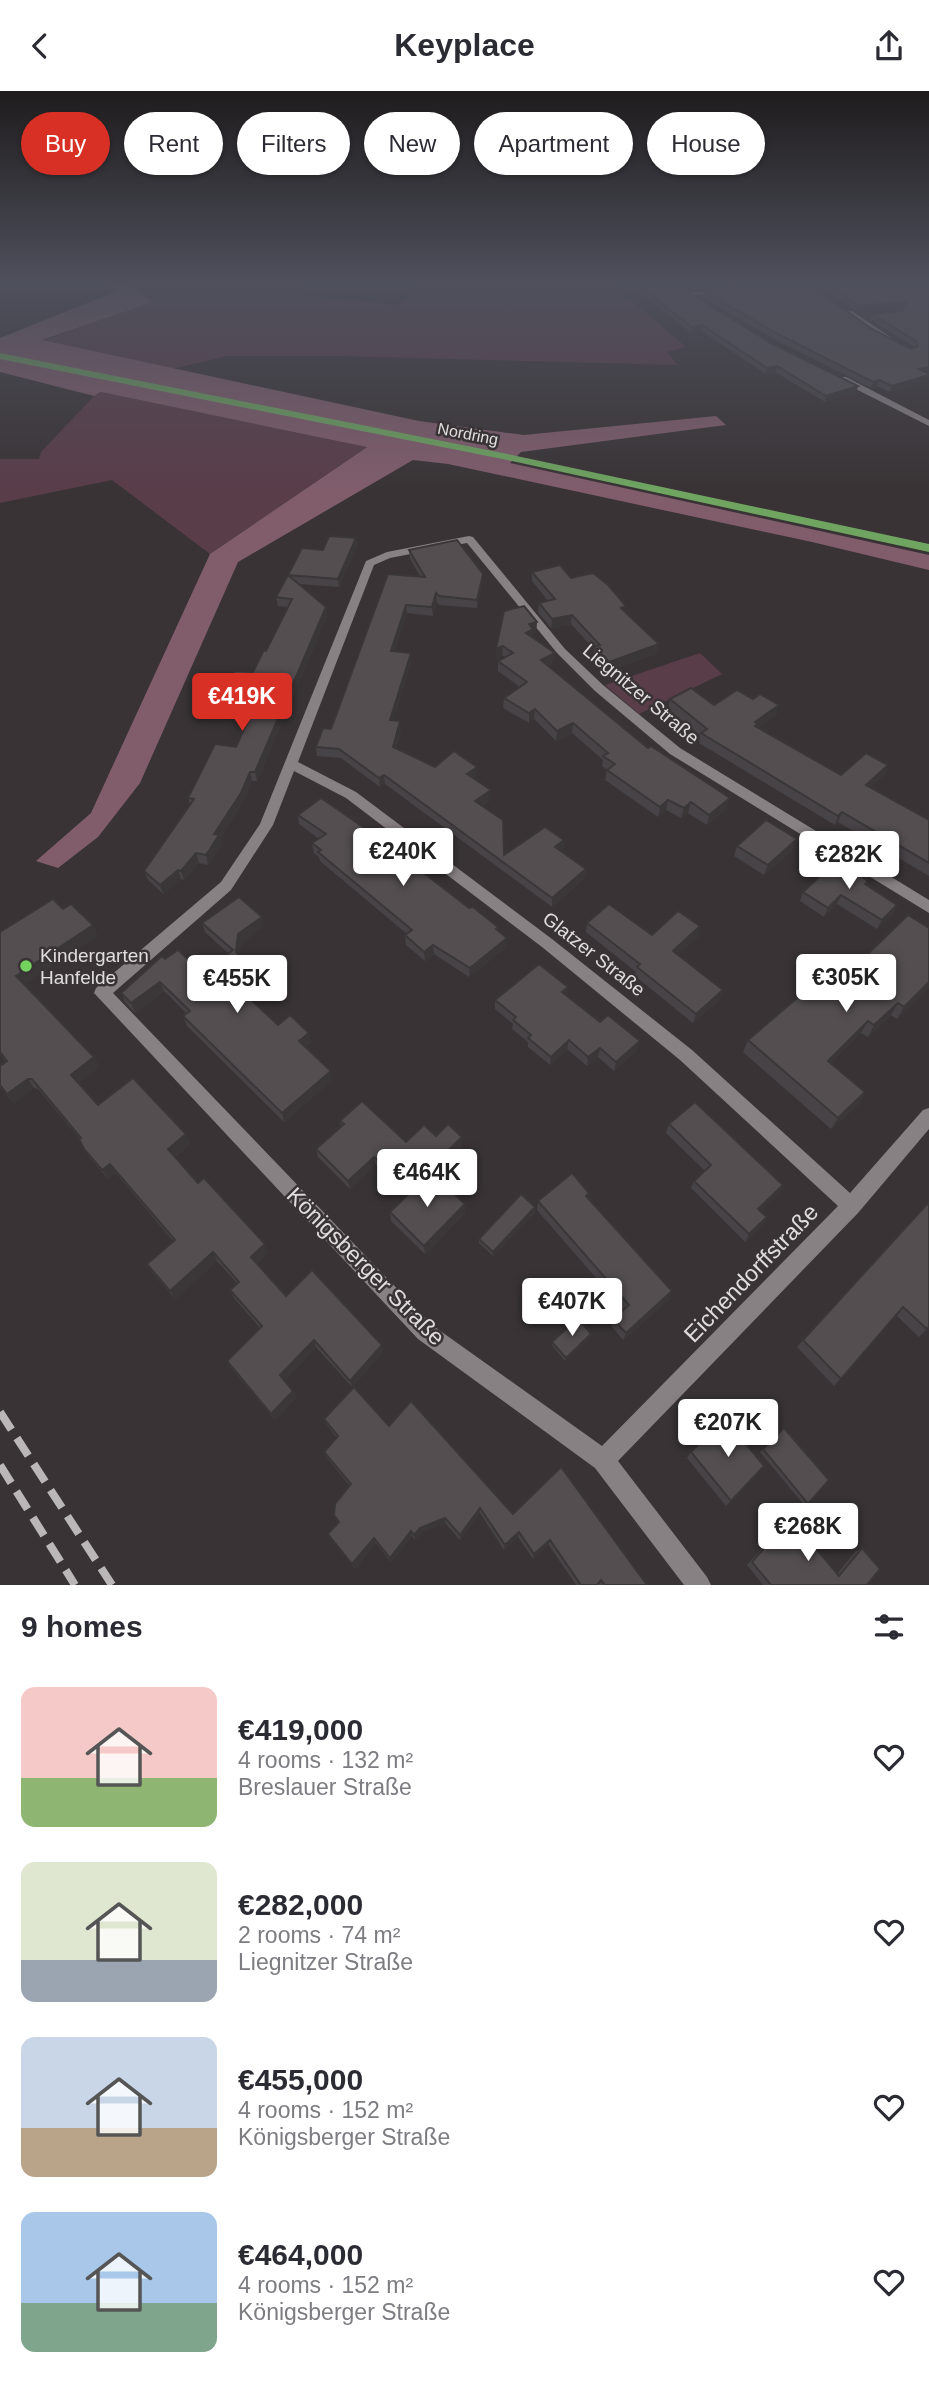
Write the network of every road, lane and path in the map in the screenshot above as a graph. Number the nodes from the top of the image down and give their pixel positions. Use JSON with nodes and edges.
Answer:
{"nodes":[{"id":1,"x":0,"y":356,"type":"edge"},
{"id":2,"x":831,"y":374,"type":"edge"},
{"id":3,"x":929,"y":423,"type":"edge"},
{"id":4,"x":929,"y":548,"type":"edge"},
{"id":5,"x":289,"y":763,"type":"junction"},
{"id":6,"x":929,"y":907,"type":"edge"},
{"id":7,"x":929,"y":1117,"type":"edge"},
{"id":8,"x":851,"y":1206,"type":"junction"},
{"id":9,"x":603,"y":1460,"type":"junction"},
{"id":10,"x":699,"y":1585,"type":"edge"}],
"edges":[{"from":1,"to":4,"type":"main road","name":"Nordring"},
{"from":2,"to":3,"type":"street"},
{"from":5,"to":6,"type":"street","name":"Liegnitzer Straße"},
{"from":5,"to":8,"type":"street","name":"Glatzer Straße"},
{"from":5,"to":9,"type":"street","name":"Königsberger Straße"},
{"from":7,"to":8,"type":"street","name":"Eichendorffstraße"},
{"from":8,"to":9,"type":"street","name":"Eichendorffstraße"},
{"from":9,"to":10,"type":"street","name":"Königsberger Straße"}]}
